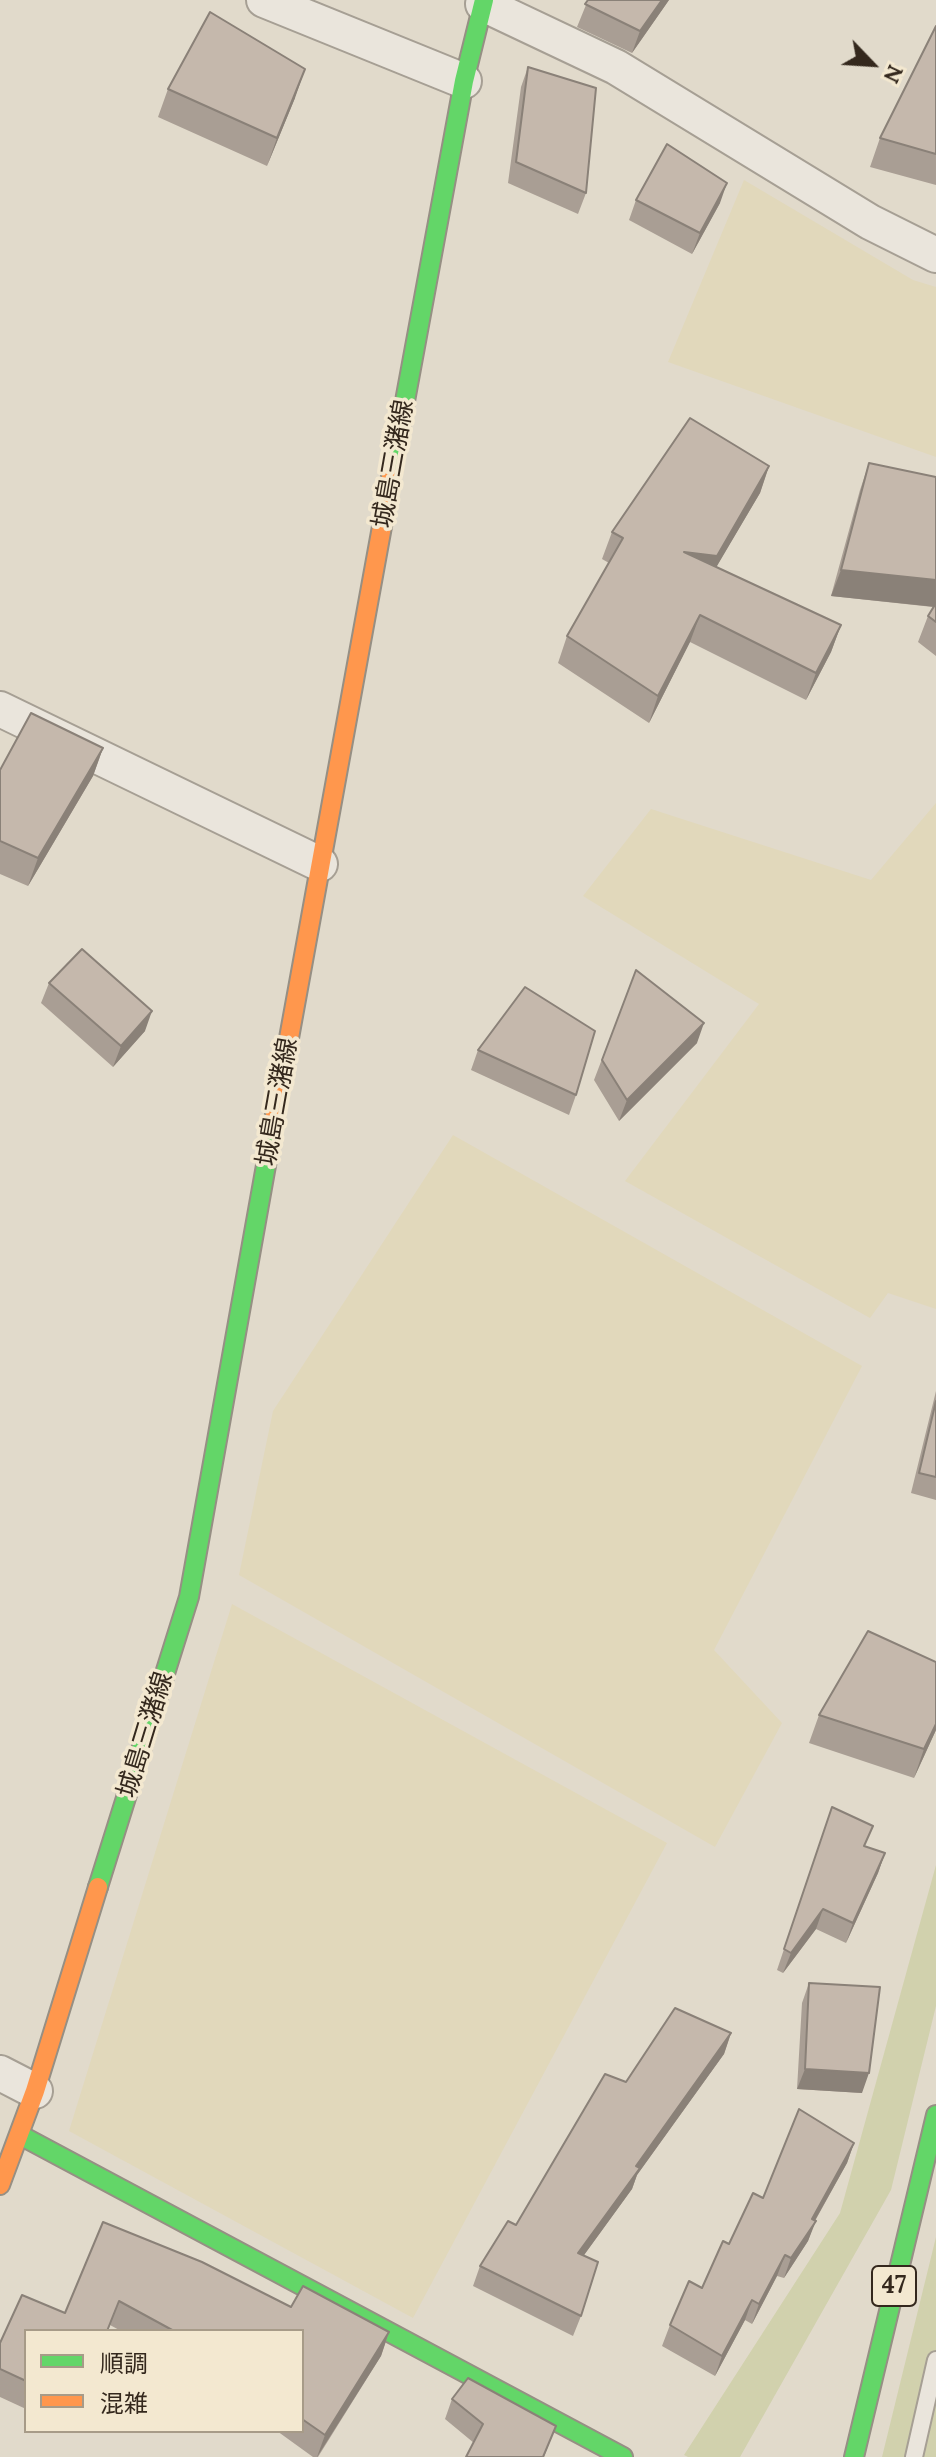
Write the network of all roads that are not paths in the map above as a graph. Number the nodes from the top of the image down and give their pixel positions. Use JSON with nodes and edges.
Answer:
{"nodes":[{"id":1,"x":264,"y":0,"type":"edge"},
{"id":2,"x":483,"y":2,"type":"edge"},
{"id":3,"x":464,"y":81,"type":"junction"},
{"id":4,"x":936,"y":255,"type":"edge"},
{"id":5,"x":0,"y":709,"type":"edge"},
{"id":6,"x":320,"y":864,"type":"junction"},
{"id":7,"x":0,"y":2073,"type":"edge"},
{"id":8,"x":35,"y":2091,"type":"junction"},
{"id":9,"x":936,"y":2115,"type":"edge"},
{"id":10,"x":20,"y":2135,"type":"junction"},
{"id":11,"x":0,"y":2185,"type":"edge"},
{"id":12,"x":936,"y":2360,"type":"edge"},
{"id":13,"x":936,"y":2405,"type":"edge"},
{"id":14,"x":922,"y":2416,"type":"junction"},
{"id":15,"x":623,"y":2457,"type":"edge"},
{"id":16,"x":854,"y":2457,"type":"edge"},
{"id":17,"x":914,"y":2457,"type":"edge"}],
"edges":[{"from":1,"to":3,"type":"street"},
{"from":2,"to":3,"type":"main road","name":"城島三潴線"},
{"from":2,"to":4,"type":"street"},
{"from":3,"to":6,"type":"main road","name":"城島三潴線"},
{"from":5,"to":6,"type":"street"},
{"from":6,"to":8,"type":"main road","name":"城島三潴線"},
{"from":7,"to":8,"type":"street"},
{"from":8,"to":10,"type":"main road","name":"城島三潴線"},
{"from":9,"to":16,"type":"main road","number":"47"},
{"from":10,"to":11,"type":"main road","name":"城島三潴線"},
{"from":10,"to":15,"type":"main road"},
{"from":12,"to":14,"type":"lane"},
{"from":13,"to":14,"type":"lane"},
{"from":14,"to":17,"type":"lane"}]}
